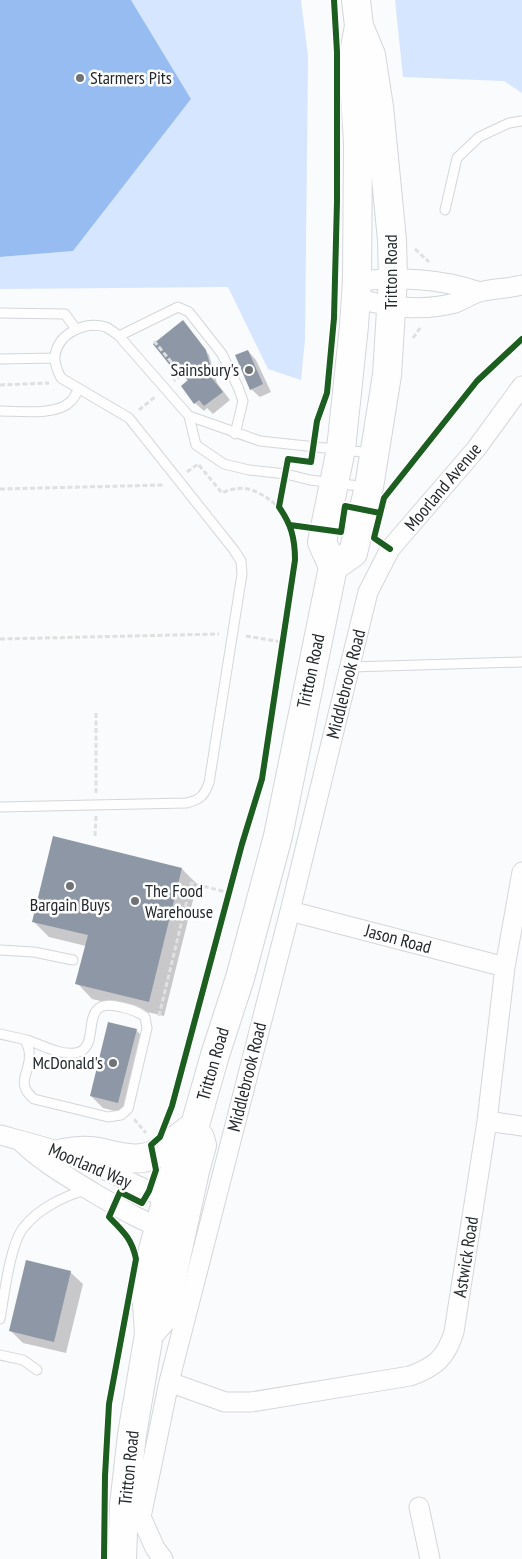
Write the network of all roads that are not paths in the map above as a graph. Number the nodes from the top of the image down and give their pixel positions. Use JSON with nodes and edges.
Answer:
{"nodes":[{"id":1,"x":358,"y":13,"type":"edge"},
{"id":2,"x":522,"y":121,"type":"edge"},
{"id":3,"x":445,"y":210,"type":"dead end"},
{"id":4,"x":393,"y":278,"type":"junction"},
{"id":5,"x":522,"y":285,"type":"edge"},
{"id":6,"x":356,"y":289,"type":"junction"},
{"id":7,"x":480,"y":292,"type":"junction"},
{"id":8,"x":392,"y":306,"type":"junction"},
{"id":9,"x":0,"y":313,"type":"edge"},
{"id":10,"x":76,"y":329,"type":"junction"},
{"id":11,"x":119,"y":336,"type":"junction"},
{"id":12,"x":55,"y":358,"type":"junction"},
{"id":13,"x":0,"y":359,"type":"edge"},
{"id":14,"x":522,"y":386,"type":"edge"},
{"id":15,"x":79,"y":389,"type":"junction"},
{"id":16,"x":0,"y":411,"type":"edge"},
{"id":17,"x":189,"y":416,"type":"junction"},
{"id":18,"x":236,"y":434,"type":"junction"},
{"id":19,"x":344,"y":465,"type":"junction"},
{"id":20,"x":332,"y":567,"type":"junction"},
{"id":21,"x":368,"y":592,"type":"joint"},
{"id":22,"x":522,"y":662,"type":"edge"},
{"id":23,"x":351,"y":667,"type":"junction"},
{"id":24,"x":0,"y":808,"type":"edge"},
{"id":25,"x":522,"y":872,"type":"edge"},
{"id":26,"x":290,"y":911,"type":"junction"},
{"id":27,"x":0,"y":950,"type":"edge"},
{"id":28,"x":73,"y":960,"type":"dead end"},
{"id":29,"x":505,"y":967,"type":"junction"},
{"id":30,"x":0,"y":1034,"type":"edge"},
{"id":31,"x":25,"y":1040,"type":"junction"},
{"id":32,"x":487,"y":1121,"type":"junction"},
{"id":33,"x":195,"y":1125,"type":"junction"},
{"id":34,"x":522,"y":1126,"type":"edge"},
{"id":35,"x":0,"y":1136,"type":"edge"},
{"id":36,"x":20,"y":1141,"type":"junction"},
{"id":37,"x":63,"y":1153,"type":"junction"},
{"id":38,"x":88,"y":1189,"type":"junction"},
{"id":39,"x":178,"y":1201,"type":"junction"},
{"id":40,"x":171,"y":1231,"type":"junction"},
{"id":41,"x":0,"y":1319,"type":"edge"},
{"id":42,"x":0,"y":1355,"type":"edge"},
{"id":43,"x":37,"y":1370,"type":"dead end"},
{"id":44,"x":169,"y":1382,"type":"junction"},
{"id":45,"x":419,"y":1507,"type":"dead end"},
{"id":46,"x":122,"y":1559,"type":"edge"},
{"id":47,"x":163,"y":1559,"type":"edge"},
{"id":48,"x":430,"y":1559,"type":"edge"}],
"edges":[{"from":1,"to":4,"type":"main road","name":"Tritton Road"},
{"from":1,"to":6,"type":"main road","name":"Tritton Road"},
{"from":2,"to":3,"type":"lane"},
{"from":4,"to":6,"type":"street"},
{"from":4,"to":7,"type":"street"},
{"from":4,"to":8,"type":"main road","name":"Tritton Road"},
{"from":5,"to":7,"type":"street"},
{"from":6,"to":8,"type":"street"},
{"from":6,"to":19,"type":"main road","name":"Tritton Road"},
{"from":7,"to":8,"type":"street"},
{"from":8,"to":19,"type":"main road","name":"Tritton Road"},
{"from":9,"to":10,"type":"lane"},
{"from":10,"to":11,"type":"lane"},
{"from":10,"to":12,"type":"lane"},
{"from":11,"to":17,"type":"lane"},
{"from":11,"to":18,"type":"lane"},
{"from":12,"to":13,"type":"lane"},
{"from":12,"to":15,"type":"lane"},
{"from":14,"to":21,"type":"street","name":"Moorland Avenue"},
{"from":15,"to":16,"type":"lane"},
{"from":15,"to":24,"type":"lane"},
{"from":17,"to":18,"type":"lane"},
{"from":17,"to":19,"type":"lane"},
{"from":18,"to":19,"type":"lane"},
{"from":19,"to":20,"type":"main road","name":"Tritton Road"},
{"from":19,"to":20,"type":"main road","name":"Tritton Road"},
{"from":20,"to":33,"type":"main road","name":"Tritton Road"},
{"from":21,"to":23,"type":"street","name":"Middlebrook Road"},
{"from":22,"to":23,"type":"lane"},
{"from":23,"to":26,"type":"street","name":"Middlebrook Road"},
{"from":25,"to":29,"type":"street","name":"Astwick Road"},
{"from":26,"to":29,"type":"street","name":"Jason Road"},
{"from":26,"to":44,"type":"street","name":"Middlebrook Road"},
{"from":27,"to":28,"type":"lane"},
{"from":29,"to":32,"type":"street","name":"Astwick Road"},
{"from":30,"to":31,"type":"lane"},
{"from":31,"to":31,"type":"lane"},
{"from":32,"to":34,"type":"street"},
{"from":32,"to":44,"type":"street","name":"Astwick Road"},
{"from":33,"to":37,"type":"main road"},
{"from":33,"to":39,"type":"main road","name":"Tritton Road"},
{"from":35,"to":36,"type":"street","name":"Moorland Way"},
{"from":36,"to":37,"type":"street","name":"Moorland Way"},
{"from":36,"to":38,"type":"street","name":"Moorland Way"},
{"from":37,"to":39,"type":"street","name":"Moorland Way"},
{"from":38,"to":40,"type":"street","name":"Moorland Way"},
{"from":38,"to":41,"type":"lane"},
{"from":39,"to":40,"type":"main road","name":"Tritton Road"},
{"from":40,"to":46,"type":"main road","name":"Tritton Road"},
{"from":42,"to":43,"type":"lane"},
{"from":44,"to":47,"type":"street","name":"Middlebrook Road"},
{"from":45,"to":48,"type":"street"}]}
